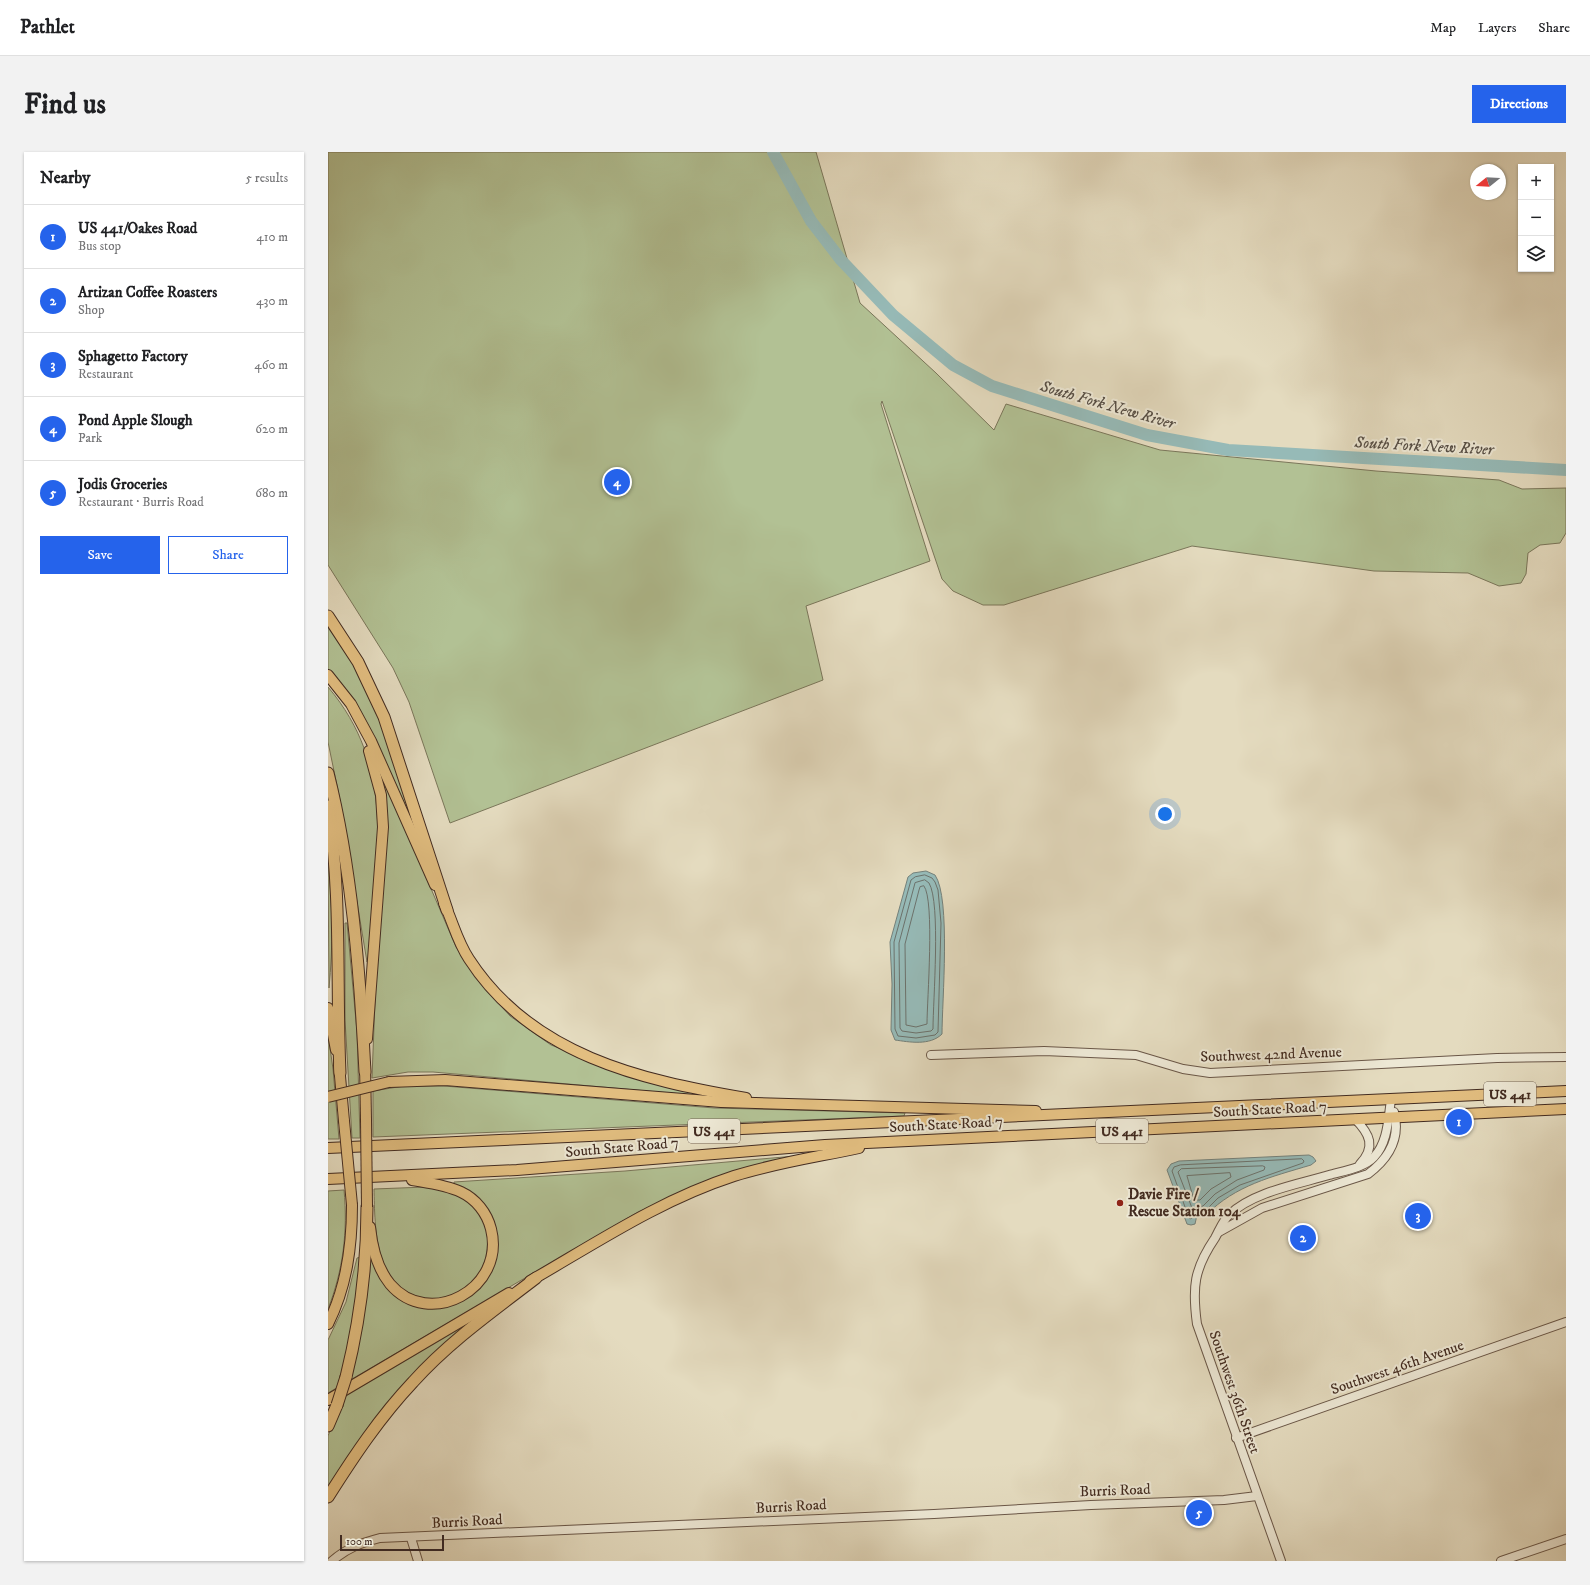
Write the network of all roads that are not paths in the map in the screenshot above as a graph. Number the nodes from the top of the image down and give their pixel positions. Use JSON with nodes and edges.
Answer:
{"nodes":[{"id":1,"x":328,"y":616,"type":"edge"},
{"id":2,"x":328,"y":676,"type":"edge"},
{"id":3,"x":360,"y":720,"type":"junction"},
{"id":4,"x":328,"y":773,"type":"edge"},
{"id":5,"x":328,"y":806,"type":"edge"},
{"id":6,"x":447,"y":910,"type":"junction"},
{"id":7,"x":328,"y":1008,"type":"edge"},
{"id":8,"x":931,"y":1054,"type":"dead end"},
{"id":9,"x":1566,"y":1057,"type":"edge"},
{"id":10,"x":364,"y":1072,"type":"junction"},
{"id":11,"x":340,"y":1073,"type":"junction"},
{"id":12,"x":1566,"y":1091,"type":"edge"},
{"id":13,"x":328,"y":1097,"type":"edge"},
{"id":14,"x":1391,"y":1100,"type":"junction"},
{"id":15,"x":784,"y":1104,"type":"junction"},
{"id":16,"x":1566,"y":1109,"type":"edge"},
{"id":17,"x":1100,"y":1114,"type":"junction"},
{"id":18,"x":1392,"y":1118,"type":"junction"},
{"id":19,"x":1355,"y":1119,"type":"junction"},
{"id":20,"x":889,"y":1142,"type":"junction"},
{"id":21,"x":328,"y":1148,"type":"edge"},
{"id":22,"x":1358,"y":1166,"type":"junction"},
{"id":23,"x":394,"y":1176,"type":"junction"},
{"id":24,"x":328,"y":1180,"type":"edge"},
{"id":25,"x":1293,"y":1186,"type":"junction"},
{"id":26,"x":1281,"y":1201,"type":"junction"},
{"id":27,"x":367,"y":1207,"type":"junction"},
{"id":28,"x":1218,"y":1232,"type":"junction"},
{"id":29,"x":536,"y":1278,"type":"junction"},
{"id":30,"x":1566,"y":1322,"type":"edge"},
{"id":31,"x":328,"y":1324,"type":"edge"},
{"id":32,"x":332,"y":1403,"type":"edge"},
{"id":33,"x":328,"y":1426,"type":"edge"},
{"id":34,"x":1236,"y":1438,"type":"junction"},
{"id":35,"x":1257,"y":1496,"type":"junction"},
{"id":36,"x":328,"y":1497,"type":"edge"},
{"id":37,"x":411,"y":1538,"type":"junction"},
{"id":38,"x":1566,"y":1539,"type":"edge"},
{"id":39,"x":332,"y":1561,"type":"edge"},
{"id":40,"x":418,"y":1561,"type":"edge"},
{"id":41,"x":1281,"y":1561,"type":"edge"},
{"id":42,"x":1501,"y":1561,"type":"edge"}],
"edges":[{"from":1,"to":6,"type":"highway"},
{"from":2,"to":3,"type":"main road"},
{"from":3,"to":6,"type":"main road"},
{"from":3,"to":10,"type":"main road"},
{"from":4,"to":10,"type":"highway"},
{"from":5,"to":11,"type":"highway"},
{"from":6,"to":15,"type":"main road"},
{"from":7,"to":11,"type":"main road"},
{"from":8,"to":9,"type":"street","name":"Southwest 42nd Avenue"},
{"from":10,"to":27,"type":"main road","bridge":true},
{"from":11,"to":31,"type":"main road","bridge":true},
{"from":12,"to":14,"type":"main road","name":"South State Road 7","number":"US 441"},
{"from":13,"to":15,"type":"main road","bridge":true},
{"from":14,"to":17,"type":"main road","name":"South State Road 7","number":"US 441"},
{"from":14,"to":18,"type":"street","name":"Southwest 36th Street"},
{"from":15,"to":17,"type":"main road"},
{"from":16,"to":18,"type":"main road","name":"South State Road 7","number":"US 441"},
{"from":17,"to":21,"type":"main road","name":"South State Road 7","number":"US 441"},
{"from":18,"to":19,"type":"main road","name":"South State Road 7","number":"US 441"},
{"from":18,"to":22,"type":"street","name":"Southwest 36th Street"},
{"from":18,"to":26,"type":"street","name":"Southwest 36th Street"},
{"from":19,"to":20,"type":"main road","name":"South State Road 7","number":"US 441"},
{"from":19,"to":22,"type":"street"},
{"from":20,"to":23,"type":"main road","name":"South State Road 7","number":"US 441"},
{"from":20,"to":29,"type":"main road"},
{"from":22,"to":25,"type":"street","name":"Southwest 36th Street"},
{"from":23,"to":24,"type":"main road","name":"South State Road 7","number":"US 441"},
{"from":23,"to":27,"type":"main road"},
{"from":25,"to":26,"type":"street"},
{"from":25,"to":28,"type":"street","name":"Southwest 36th Street"},
{"from":26,"to":28,"type":"street","name":"Southwest 36th Street"},
{"from":27,"to":32,"type":"highway","bridge":true},
{"from":28,"to":34,"type":"street","name":"Southwest 36th Street"},
{"from":29,"to":32,"type":"main road"},
{"from":29,"to":36,"type":"highway"},
{"from":30,"to":34,"type":"street","name":"Southwest 46th Avenue"},
{"from":32,"to":33,"type":"highway"},
{"from":34,"to":35,"type":"street","name":"Southwest 36th Street"},
{"from":35,"to":37,"type":"street","name":"Burris Road"},
{"from":35,"to":41,"type":"street","name":"Southwest 36th Street"},
{"from":37,"to":39,"type":"street","name":"Burris Road"},
{"from":37,"to":40,"type":"street"},
{"from":38,"to":42,"type":"street"}]}
